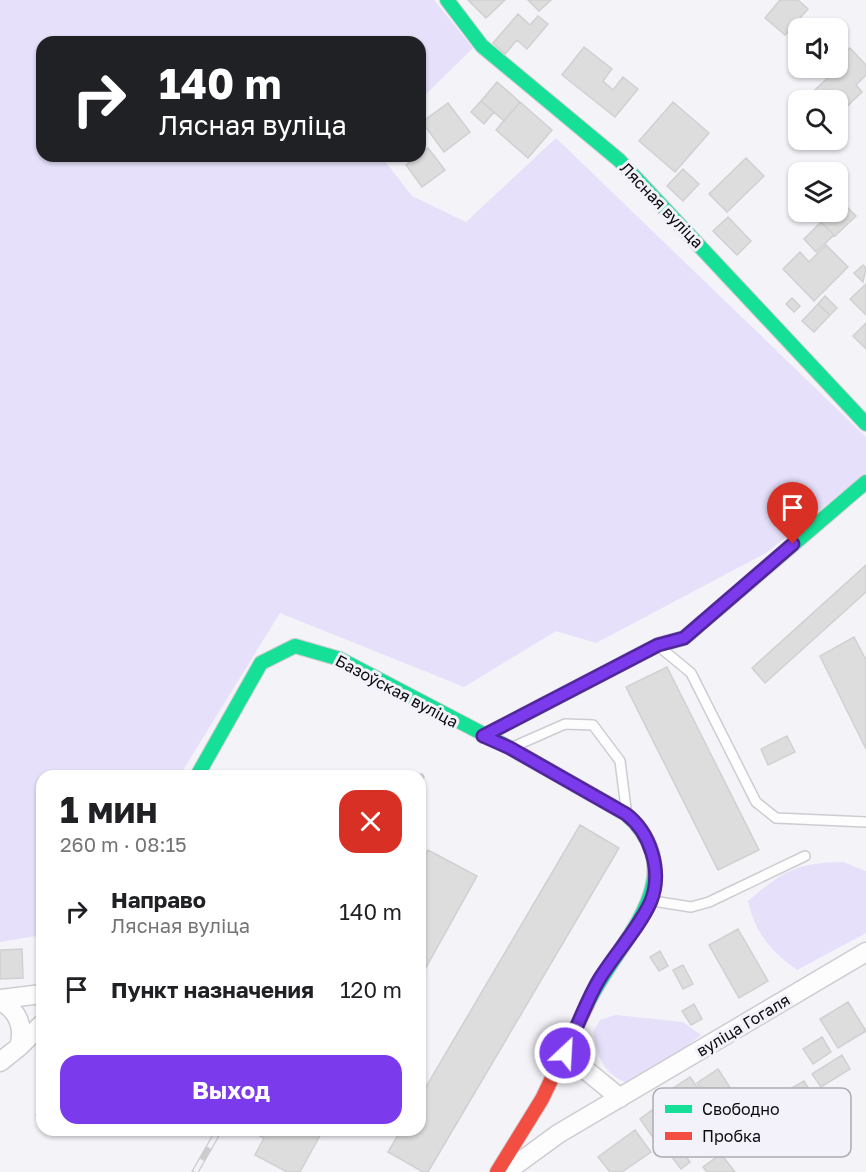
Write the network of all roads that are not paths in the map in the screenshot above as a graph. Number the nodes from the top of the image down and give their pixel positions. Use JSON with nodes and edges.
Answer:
{"nodes":[{"id":1,"x":447,"y":0,"type":"edge"},
{"id":2,"x":866,"y":424,"type":"edge"},
{"id":3,"x":866,"y":482,"type":"edge"},
{"id":4,"x":658,"y":645,"type":"junction"},
{"id":5,"x":483,"y":736,"type":"junction"},
{"id":6,"x":510,"y":748,"type":"junction"},
{"id":7,"x":200,"y":770,"type":"edge"},
{"id":8,"x":626,"y":814,"type":"junction"},
{"id":9,"x":866,"y":822,"type":"edge"},
{"id":10,"x":806,"y":856,"type":"dead end"},
{"id":11,"x":650,"y":901,"type":"junction"},
{"id":12,"x":866,"y":952,"type":"edge"},
{"id":13,"x":36,"y":995,"type":"edge"},
{"id":14,"x":0,"y":1000,"type":"edge"},
{"id":15,"x":36,"y":1030,"type":"edge"},
{"id":16,"x":19,"y":1047,"type":"junction"},
{"id":17,"x":565,"y":1053,"type":"junction"},
{"id":18,"x":0,"y":1062,"type":"edge"},
{"id":19,"x":620,"y":1098,"type":"junction"},
{"id":20,"x":497,"y":1172,"type":"edge"},
{"id":21,"x":506,"y":1172,"type":"edge"}],
"edges":[{"from":1,"to":2,"type":"street","name":"Лясная вуліца"},
{"from":3,"to":4,"type":"street"},
{"from":4,"to":5,"type":"street"},
{"from":4,"to":9,"type":"lane"},
{"from":5,"to":6,"type":"street","name":"Базоўская вуліца"},
{"from":5,"to":7,"type":"street","name":"Базоўская вуліца"},
{"from":6,"to":8,"type":"street","name":"Базоўская вуліца"},
{"from":6,"to":8,"type":"lane"},
{"from":8,"to":11,"type":"street","name":"Базоўская вуліца"},
{"from":10,"to":11,"type":"lane"},
{"from":11,"to":17,"type":"street","name":"Базоўская вуліца"},
{"from":12,"to":19,"type":"street","name":"вуліца Гогаля"},
{"from":13,"to":14,"type":"street"},
{"from":14,"to":16,"type":"street"},
{"from":15,"to":16,"type":"street"},
{"from":16,"to":18,"type":"street"},
{"from":17,"to":19,"type":"street"},
{"from":17,"to":20,"type":"street"},
{"from":19,"to":21,"type":"street","name":"вуліца Гогаля"}]}
